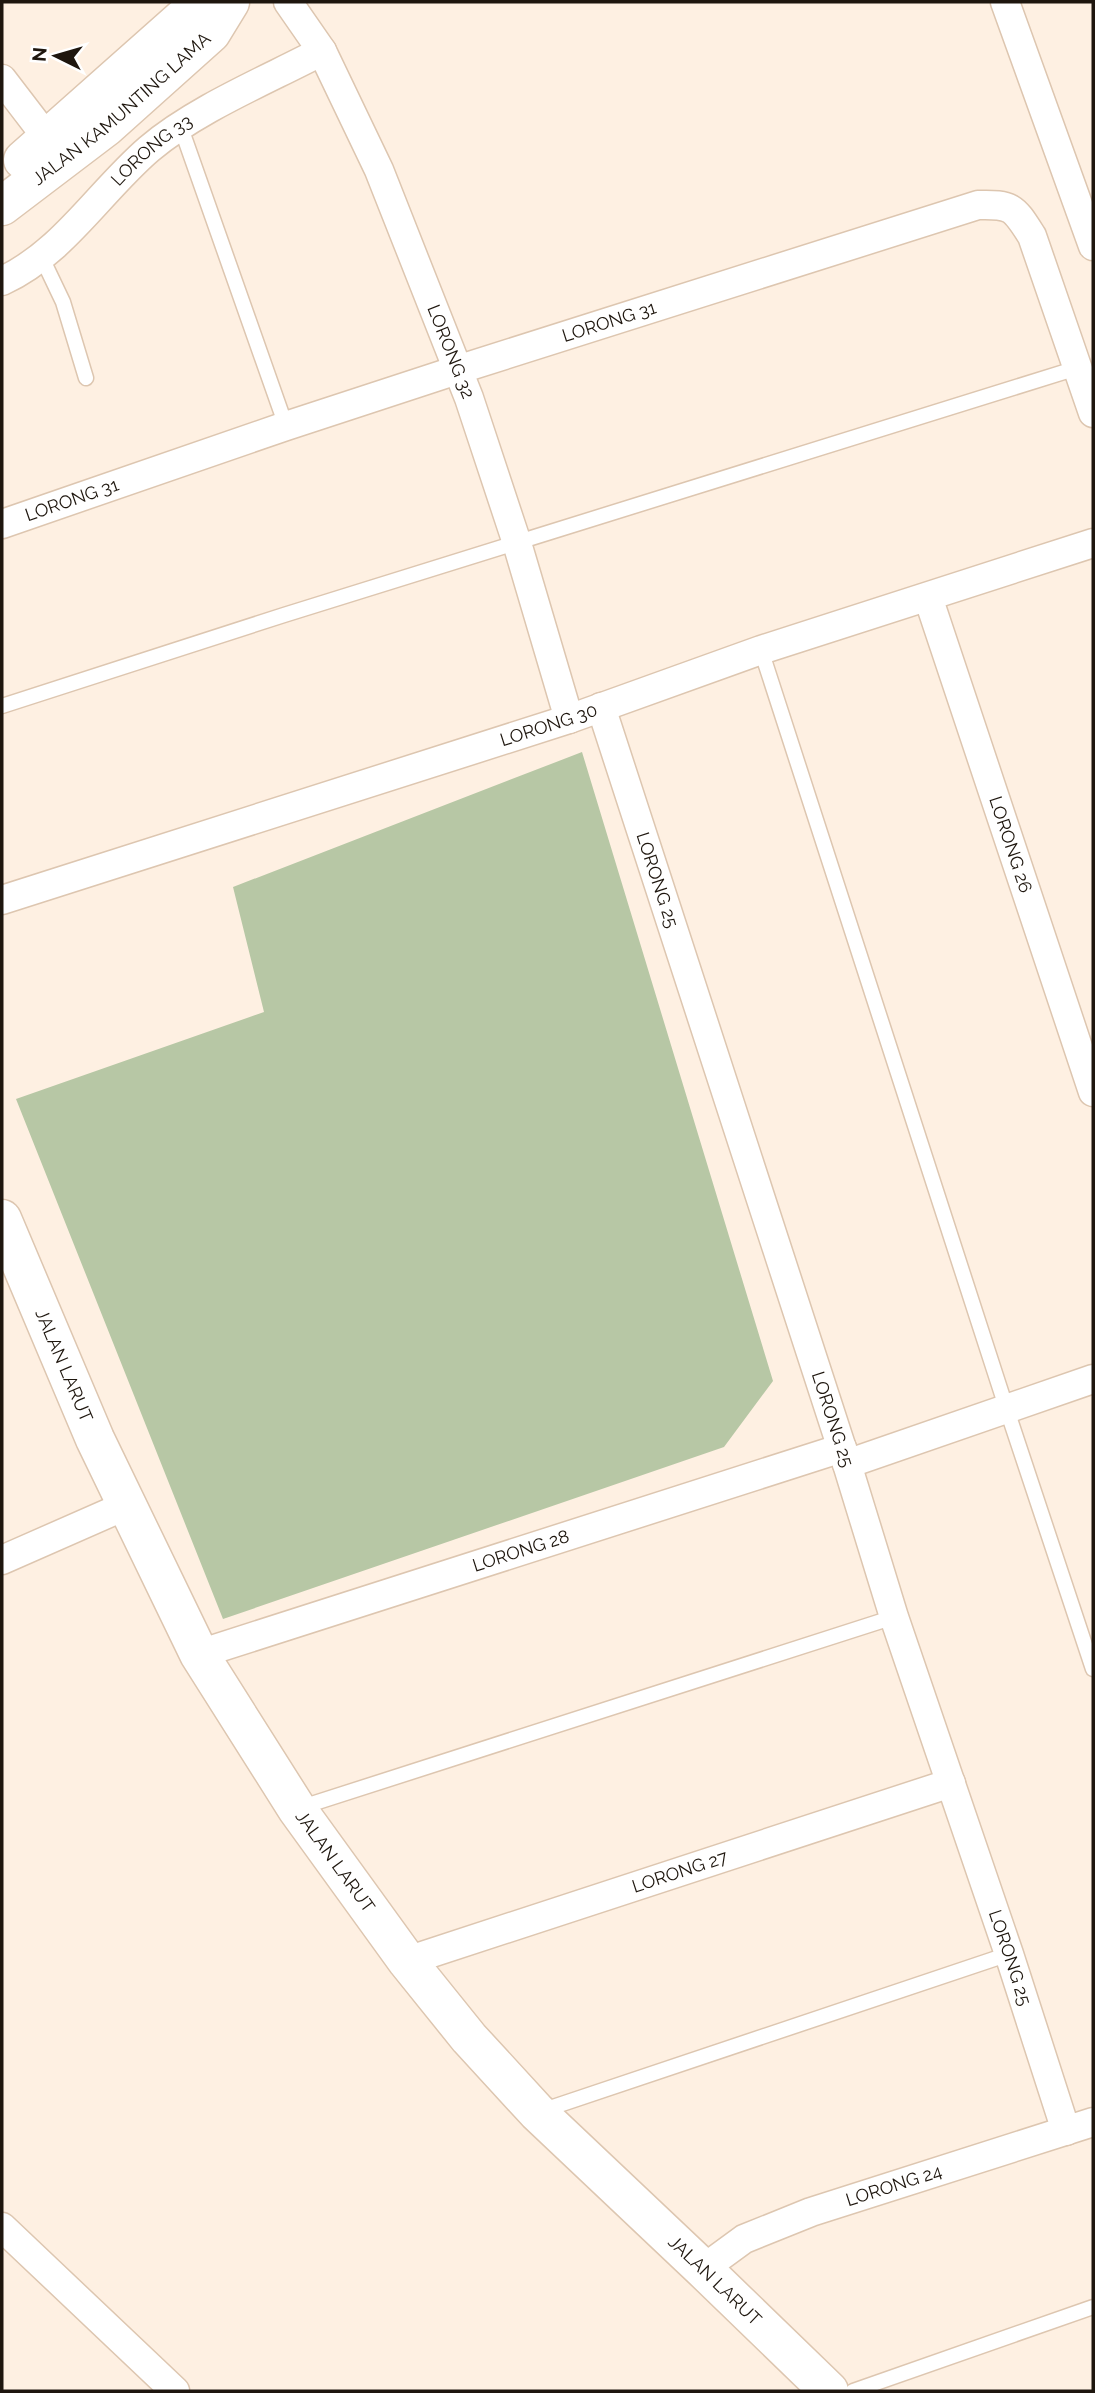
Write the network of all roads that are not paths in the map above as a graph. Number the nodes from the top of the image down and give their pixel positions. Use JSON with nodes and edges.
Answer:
{"nodes":[{"id":1,"x":209,"y":2,"type":"edge"},
{"id":2,"x":230,"y":2,"type":"edge"},
{"id":3,"x":288,"y":2,"type":"edge"},
{"id":4,"x":1005,"y":2,"type":"edge"},
{"id":5,"x":322,"y":51,"type":"junction"},
{"id":6,"x":2,"y":79,"type":"edge"},
{"id":7,"x":180,"y":125,"type":"junction"},
{"id":8,"x":106,"y":127,"type":"junction"},
{"id":9,"x":48,"y":139,"type":"junction"},
{"id":10,"x":8,"y":191,"type":"edge"},
{"id":11,"x":1093,"y":246,"type":"edge"},
{"id":12,"x":42,"y":258,"type":"junction"},
{"id":13,"x":2,"y":281,"type":"edge"},
{"id":14,"x":1077,"y":368,"type":"junction"},
{"id":15,"x":457,"y":370,"type":"junction"},
{"id":16,"x":86,"y":378,"type":"dead end"},
{"id":17,"x":1093,"y":413,"type":"edge"},
{"id":18,"x":286,"y":426,"type":"junction"},
{"id":19,"x":2,"y":524,"type":"edge"},
{"id":20,"x":517,"y":543,"type":"junction"},
{"id":21,"x":1093,"y":544,"type":"edge"},
{"id":22,"x":928,"y":597,"type":"junction"},
{"id":23,"x":761,"y":650,"type":"junction"},
{"id":24,"x":2,"y":706,"type":"edge"},
{"id":25,"x":601,"y":707,"type":"junction"},
{"id":26,"x":569,"y":719,"type":"junction"},
{"id":27,"x":2,"y":900,"type":"edge"},
{"id":28,"x":1093,"y":1088,"type":"edge"},
{"id":29,"x":2,"y":1219,"type":"edge"},
{"id":30,"x":1093,"y":1379,"type":"edge"},
{"id":31,"x":1007,"y":1410,"type":"junction"},
{"id":32,"x":845,"y":1456,"type":"junction"},
{"id":33,"x":127,"y":1505,"type":"junction"},
{"id":34,"x":2,"y":1560,"type":"edge"},
{"id":35,"x":894,"y":1617,"type":"junction"},
{"id":36,"x":199,"y":1654,"type":"junction"},
{"id":37,"x":1093,"y":1669,"type":"edge"},
{"id":38,"x":951,"y":1783,"type":"junction"},
{"id":39,"x":298,"y":1809,"type":"junction"},
{"id":40,"x":1009,"y":1954,"type":"junction"},
{"id":41,"x":407,"y":1961,"type":"junction"},
{"id":42,"x":537,"y":2112,"type":"junction"},
{"id":43,"x":1093,"y":2122,"type":"edge"},
{"id":44,"x":1066,"y":2131,"type":"junction"},
{"id":45,"x":2,"y":2227,"type":"edge"},
{"id":46,"x":703,"y":2269,"type":"junction"},
{"id":47,"x":1093,"y":2307,"type":"edge"},
{"id":48,"x":175,"y":2391,"type":"edge"},
{"id":49,"x":829,"y":2391,"type":"edge"},
{"id":50,"x":853,"y":2391,"type":"edge"}],
"edges":[{"from":1,"to":9,"type":"main road","name":"JALAN KAMUNTING LAMA"},
{"from":2,"to":8,"type":"main road","name":"JALAN KAMUNTING LAMA"},
{"from":3,"to":5,"type":"street","name":"LORONG 32"},
{"from":4,"to":11,"type":"street"},
{"from":5,"to":7,"type":"street","name":"LORONG 33"},
{"from":5,"to":15,"type":"street","name":"LORONG 32"},
{"from":6,"to":9,"type":"street"},
{"from":7,"to":12,"type":"street","name":"LORONG 33"},
{"from":7,"to":18,"type":"lane"},
{"from":8,"to":9,"type":"main road"},
{"from":8,"to":10,"type":"main road","name":"JALAN KAMUNTING LAMA"},
{"from":9,"to":10,"type":"main road"},
{"from":12,"to":13,"type":"street","name":"LORONG 33"},
{"from":12,"to":16,"type":"lane"},
{"from":14,"to":15,"type":"street","name":"LORONG 31"},
{"from":14,"to":17,"type":"street","name":"LORONG 31"},
{"from":14,"to":20,"type":"lane"},
{"from":15,"to":18,"type":"street","name":"LORONG 31"},
{"from":15,"to":20,"type":"street","name":"LORONG 32"},
{"from":18,"to":19,"type":"street","name":"LORONG 31"},
{"from":20,"to":24,"type":"lane"},
{"from":20,"to":26,"type":"street","name":"LORONG 32"},
{"from":21,"to":22,"type":"street","name":"LORONG 30"},
{"from":22,"to":23,"type":"street","name":"LORONG 30"},
{"from":22,"to":28,"type":"street","name":"LORONG 26"},
{"from":23,"to":25,"type":"street","name":"LORONG 30"},
{"from":23,"to":31,"type":"lane"},
{"from":25,"to":26,"type":"street","name":"LORONG 30"},
{"from":25,"to":32,"type":"street","name":"LORONG 25"},
{"from":26,"to":27,"type":"street","name":"LORONG 30"},
{"from":29,"to":33,"type":"main road","name":"JALAN LARUT"},
{"from":30,"to":31,"type":"street","name":"LORONG 28"},
{"from":31,"to":32,"type":"street","name":"LORONG 28"},
{"from":31,"to":37,"type":"lane"},
{"from":32,"to":35,"type":"street","name":"LORONG 25"},
{"from":32,"to":36,"type":"street","name":"LORONG 28"},
{"from":33,"to":34,"type":"street"},
{"from":33,"to":36,"type":"main road","name":"JALAN LARUT"},
{"from":35,"to":38,"type":"street","name":"LORONG 25"},
{"from":35,"to":39,"type":"lane"},
{"from":36,"to":39,"type":"main road","name":"JALAN LARUT"},
{"from":38,"to":40,"type":"street","name":"LORONG 25"},
{"from":38,"to":41,"type":"street","name":"LORONG 27"},
{"from":39,"to":41,"type":"main road","name":"JALAN LARUT"},
{"from":40,"to":42,"type":"lane"},
{"from":40,"to":44,"type":"street","name":"LORONG 25"},
{"from":41,"to":42,"type":"main road","name":"JALAN LARUT"},
{"from":42,"to":46,"type":"main road","name":"JALAN LARUT"},
{"from":43,"to":44,"type":"street","name":"LORONG 24"},
{"from":44,"to":46,"type":"street","name":"LORONG 24"},
{"from":45,"to":48,"type":"street"},
{"from":46,"to":49,"type":"main road","name":"JALAN LARUT"},
{"from":47,"to":50,"type":"lane"}]}
